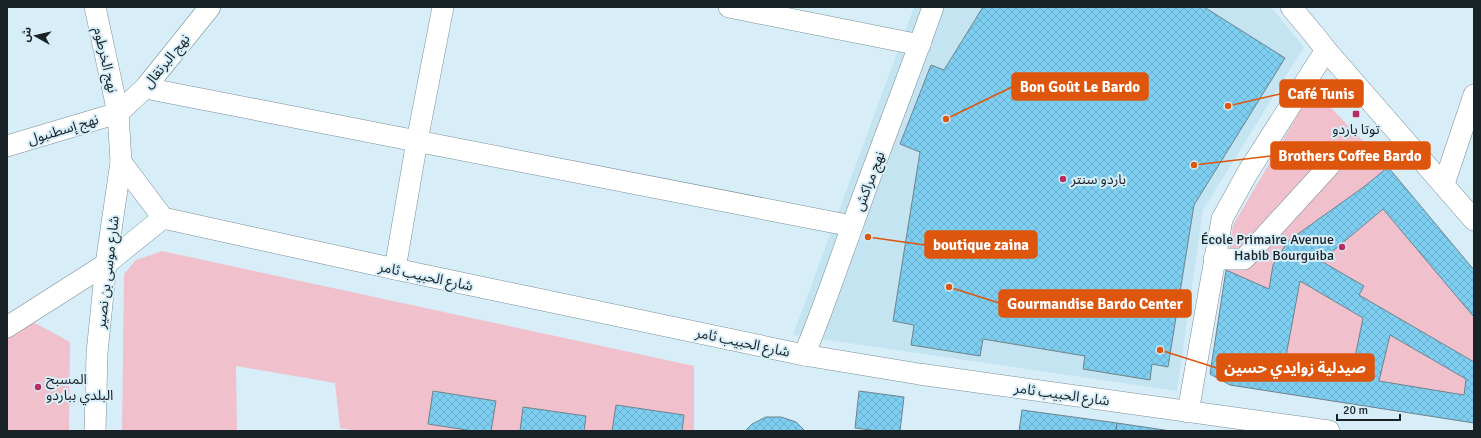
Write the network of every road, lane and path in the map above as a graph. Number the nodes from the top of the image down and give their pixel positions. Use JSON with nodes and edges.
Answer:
{"nodes":[{"id":1,"x":94,"y":7,"type":"edge"},
{"id":2,"x":210,"y":7,"type":"edge"},
{"id":3,"x":443,"y":7,"type":"edge"},
{"id":4,"x":729,"y":7,"type":"edge"},
{"id":5,"x":933,"y":7,"type":"edge"},
{"id":6,"x":1298,"y":11,"type":"edge"},
{"id":7,"x":920,"y":45,"type":"junction"},
{"id":8,"x":1326,"y":50,"type":"junction"},
{"id":9,"x":145,"y":88,"type":"junction"},
{"id":10,"x":1474,"y":95,"type":"edge"},
{"id":11,"x":118,"y":113,"type":"junction"},
{"id":12,"x":417,"y":141,"type":"junction"},
{"id":13,"x":7,"y":146,"type":"edge"},
{"id":14,"x":121,"y":162,"type":"junction"},
{"id":15,"x":1330,"y":165,"type":"dead end"},
{"id":16,"x":1444,"y":184,"type":"junction"},
{"id":17,"x":163,"y":218,"type":"junction"},
{"id":18,"x":1474,"y":220,"type":"edge"},
{"id":19,"x":852,"y":226,"type":"junction"},
{"id":20,"x":1214,"y":259,"type":"junction"},
{"id":21,"x":106,"y":264,"type":"junction"},
{"id":22,"x":395,"y":269,"type":"junction"},
{"id":23,"x":7,"y":327,"type":"edge"},
{"id":24,"x":804,"y":355,"type":"junction"},
{"id":25,"x":1188,"y":412,"type":"junction"},
{"id":26,"x":95,"y":431,"type":"edge"},
{"id":27,"x":1329,"y":431,"type":"edge"}],
"edges":[{"from":1,"to":11,"type":"street","name":"نهج الخرطوم"},
{"from":2,"to":9,"type":"street","name":"نهج البرتقال"},
{"from":3,"to":12,"type":"street"},
{"from":4,"to":7,"type":"street"},
{"from":5,"to":7,"type":"street","name":"نهج مراكش"},
{"from":6,"to":8,"type":"street"},
{"from":7,"to":19,"type":"street","name":"نهج مراكش"},
{"from":8,"to":16,"type":"street"},
{"from":8,"to":20,"type":"street"},
{"from":9,"to":11,"type":"street","name":"نهج البرتقال"},
{"from":9,"to":12,"type":"street"},
{"from":10,"to":16,"type":"street"},
{"from":11,"to":13,"type":"street","name":"نهج إسطنبول"},
{"from":11,"to":14,"type":"street","name":"شارع موسى بن نصير"},
{"from":12,"to":19,"type":"street"},
{"from":12,"to":22,"type":"street"},
{"from":14,"to":17,"type":"street"},
{"from":14,"to":21,"type":"street","name":"شارع موسى بن نصير"},
{"from":15,"to":20,"type":"street"},
{"from":16,"to":18,"type":"street"},
{"from":17,"to":21,"type":"street"},
{"from":17,"to":22,"type":"street","name":"شارع الحبيب ثامر"},
{"from":19,"to":24,"type":"street","name":"نهج مراكش"},
{"from":20,"to":25,"type":"street"},
{"from":21,"to":23,"type":"street"},
{"from":21,"to":26,"type":"street","name":"شارع موسى بن نصير"},
{"from":22,"to":24,"type":"street","name":"شارع الحبيب ثامر"},
{"from":24,"to":25,"type":"street","name":"شارع الحبيب ثامر"},
{"from":25,"to":27,"type":"street","name":"شارع الحبيب ثامر"}]}
